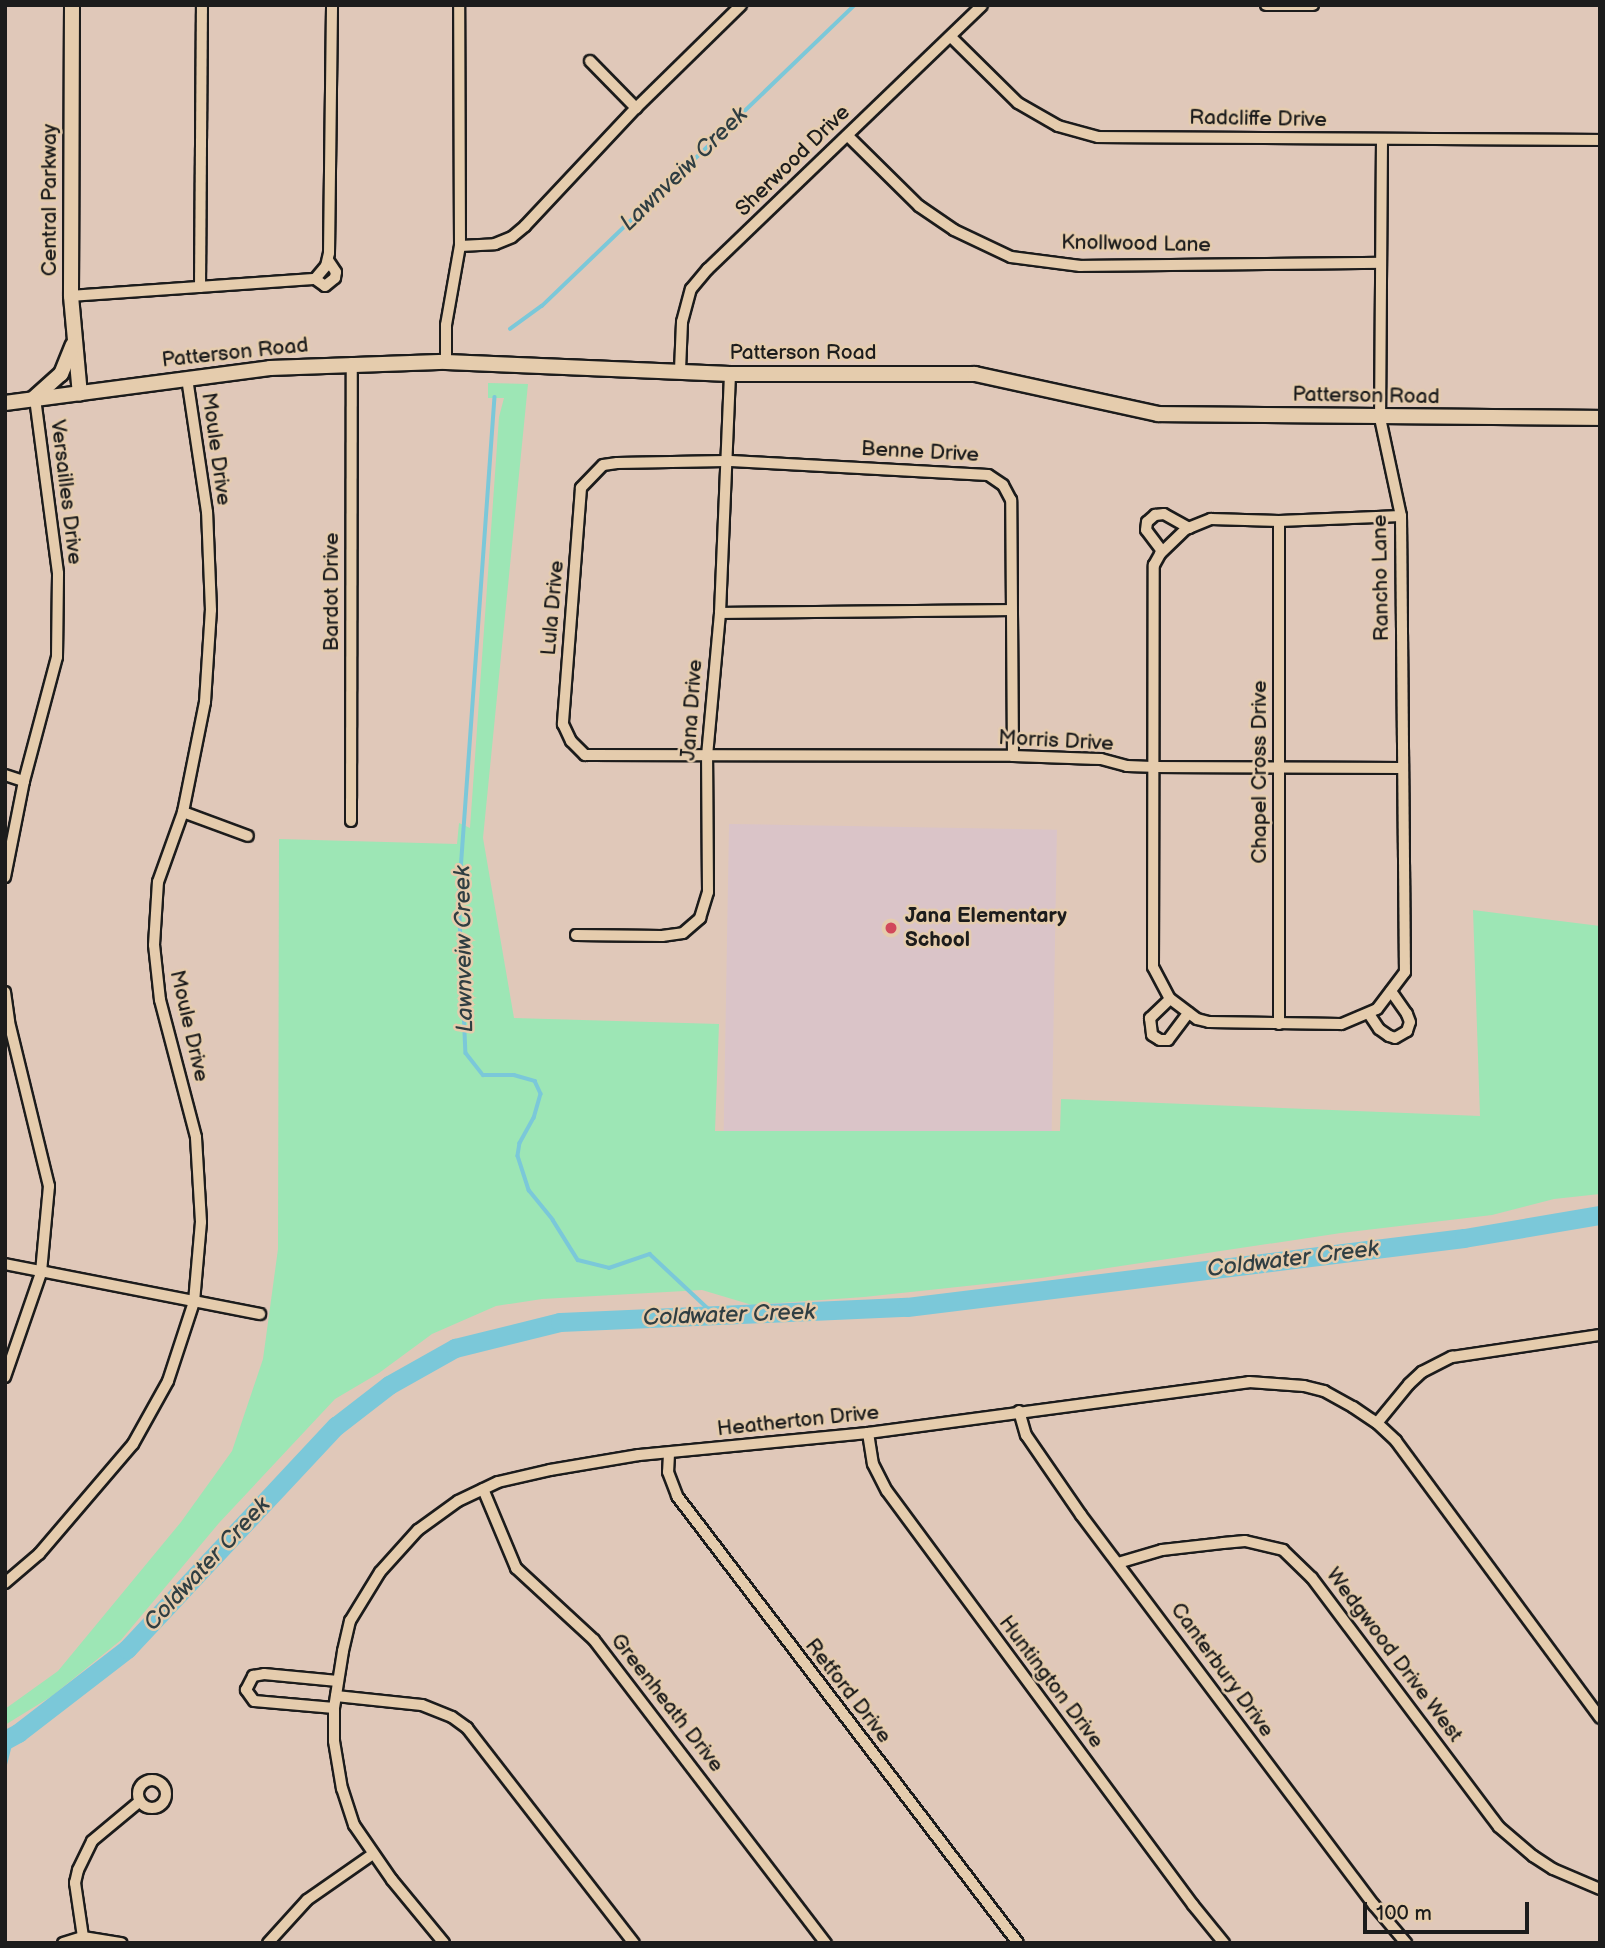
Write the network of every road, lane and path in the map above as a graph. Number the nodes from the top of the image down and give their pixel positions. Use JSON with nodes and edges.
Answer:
{"nodes":[{"id":1,"x":72,"y":5,"type":"edge"},
{"id":2,"x":202,"y":5,"type":"edge"},
{"id":3,"x":332,"y":5,"type":"edge"},
{"id":4,"x":459,"y":5,"type":"edge"},
{"id":5,"x":741,"y":5,"type":"edge"},
{"id":6,"x":982,"y":5,"type":"edge"},
{"id":7,"x":1266,"y":5,"type":"edge"},
{"id":8,"x":1313,"y":5,"type":"edge"},
{"id":9,"x":951,"y":37,"type":"junction"},
{"id":10,"x":590,"y":61,"type":"dead end"},
{"id":11,"x":636,"y":108,"type":"junction"},
{"id":12,"x":848,"y":136,"type":"junction"},
{"id":13,"x":1382,"y":139,"type":"junction"},
{"id":14,"x":1600,"y":140,"type":"edge"},
{"id":15,"x":460,"y":246,"type":"junction"},
{"id":16,"x":1381,"y":263,"type":"junction"},
{"id":17,"x":200,"y":287,"type":"junction"},
{"id":18,"x":71,"y":296,"type":"junction"},
{"id":19,"x":74,"y":340,"type":"junction"},
{"id":20,"x":446,"y":362,"type":"junction"},
{"id":21,"x":352,"y":363,"type":"junction"},
{"id":22,"x":680,"y":370,"type":"junction"},
{"id":23,"x":730,"y":374,"type":"junction"},
{"id":24,"x":187,"y":378,"type":"junction"},
{"id":25,"x":80,"y":394,"type":"junction"},
{"id":26,"x":34,"y":399,"type":"junction"},
{"id":27,"x":5,"y":403,"type":"edge"},
{"id":28,"x":1380,"y":418,"type":"junction"},
{"id":29,"x":1600,"y":418,"type":"edge"},
{"id":30,"x":726,"y":461,"type":"junction"},
{"id":31,"x":1401,"y":516,"type":"junction"},
{"id":32,"x":1279,"y":521,"type":"junction"},
{"id":33,"x":1189,"y":528,"type":"junction"},
{"id":34,"x":1162,"y":551,"type":"junction"},
{"id":35,"x":1010,"y":610,"type":"junction"},
{"id":36,"x":720,"y":613,"type":"junction"},
{"id":37,"x":707,"y":756,"type":"junction"},
{"id":38,"x":1013,"y":756,"type":"junction"},
{"id":39,"x":1152,"y":767,"type":"junction"},
{"id":40,"x":1279,"y":767,"type":"junction"},
{"id":41,"x":1403,"y":768,"type":"junction"},
{"id":42,"x":5,"y":775,"type":"edge"},
{"id":43,"x":24,"y":781,"type":"junction"},
{"id":44,"x":183,"y":812,"type":"junction"},
{"id":45,"x":351,"y":821,"type":"dead end"},
{"id":46,"x":248,"y":836,"type":"dead end"},
{"id":47,"x":5,"y":877,"type":"edge"},
{"id":48,"x":576,"y":935,"type":"dead end"},
{"id":49,"x":1391,"y":991,"type":"junction"},
{"id":50,"x":5,"y":992,"type":"edge"},
{"id":51,"x":1170,"y":999,"type":"junction"},
{"id":52,"x":1373,"y":1011,"type":"junction"},
{"id":53,"x":1188,"y":1013,"type":"junction"},
{"id":54,"x":1279,"y":1024,"type":"junction"},
{"id":55,"x":5,"y":1264,"type":"edge"},
{"id":56,"x":41,"y":1273,"type":"junction"},
{"id":57,"x":194,"y":1302,"type":"junction"},
{"id":58,"x":260,"y":1314,"type":"dead end"},
{"id":59,"x":1600,"y":1335,"type":"edge"},
{"id":60,"x":5,"y":1377,"type":"edge"},
{"id":61,"x":1019,"y":1411,"type":"junction"},
{"id":62,"x":1377,"y":1423,"type":"junction"},
{"id":63,"x":868,"y":1433,"type":"junction"},
{"id":64,"x":669,"y":1454,"type":"junction"},
{"id":65,"x":483,"y":1489,"type":"junction"},
{"id":66,"x":1118,"y":1563,"type":"junction"},
{"id":67,"x":5,"y":1583,"type":"edge"},
{"id":68,"x":338,"y":1681,"type":"junction"},
{"id":69,"x":336,"y":1696,"type":"junction"},
{"id":70,"x":334,"y":1708,"type":"junction"},
{"id":71,"x":1600,"y":1718,"type":"edge"},
{"id":72,"x":140,"y":1801,"type":"dead end"},
{"id":73,"x":373,"y":1854,"type":"junction"},
{"id":74,"x":1600,"y":1889,"type":"edge"},
{"id":75,"x":83,"y":1937,"type":"junction"},
{"id":76,"x":1403,"y":1942,"type":"edge"},
{"id":77,"x":63,"y":1943,"type":"edge"},
{"id":78,"x":122,"y":1943,"type":"edge"},
{"id":79,"x":268,"y":1943,"type":"edge"},
{"id":80,"x":444,"y":1943,"type":"edge"},
{"id":81,"x":634,"y":1943,"type":"edge"},
{"id":82,"x":826,"y":1943,"type":"edge"},
{"id":83,"x":1018,"y":1943,"type":"edge"},
{"id":84,"x":1224,"y":1943,"type":"edge"}],
"edges":[{"from":1,"to":18,"type":"main road","name":"Central Parkway"},
{"from":2,"to":17,"type":"street"},
{"from":3,"to":17,"type":"street"},
{"from":4,"to":15,"type":"street"},
{"from":5,"to":11,"type":"street"},
{"from":6,"to":9,"type":"street","name":"Sherwood Drive"},
{"from":7,"to":8,"type":"street"},
{"from":9,"to":12,"type":"street","name":"Sherwood Drive"},
{"from":9,"to":13,"type":"street","name":"Radcliffe Drive"},
{"from":10,"to":11,"type":"street"},
{"from":11,"to":15,"type":"street"},
{"from":12,"to":16,"type":"street","name":"Knollwood Lane"},
{"from":12,"to":22,"type":"street","name":"Sherwood Drive"},
{"from":13,"to":14,"type":"street","name":"Radcliffe Drive"},
{"from":13,"to":16,"type":"street","name":"Rancho Lane"},
{"from":15,"to":20,"type":"street"},
{"from":16,"to":28,"type":"street","name":"Rancho Lane"},
{"from":17,"to":18,"type":"street"},
{"from":18,"to":19,"type":"main road","name":"Central Parkway"},
{"from":19,"to":25,"type":"main road","name":"Central Parkway"},
{"from":19,"to":26,"type":"main road"},
{"from":20,"to":21,"type":"main road","name":"Patterson Road"},
{"from":20,"to":22,"type":"main road","name":"Patterson Road"},
{"from":21,"to":24,"type":"main road","name":"Patterson Road"},
{"from":21,"to":45,"type":"street","name":"Bardot Drive"},
{"from":22,"to":23,"type":"main road","name":"Patterson Road"},
{"from":23,"to":28,"type":"main road","name":"Patterson Road"},
{"from":23,"to":30,"type":"street","name":"Jana Drive"},
{"from":24,"to":25,"type":"main road","name":"Patterson Road"},
{"from":24,"to":44,"type":"street","name":"Moule Drive"},
{"from":25,"to":26,"type":"main road","name":"Patterson Road"},
{"from":26,"to":27,"type":"main road","name":"Patterson Road"},
{"from":26,"to":43,"type":"street","name":"Versailles Drive"},
{"from":28,"to":29,"type":"main road","name":"Patterson Road"},
{"from":28,"to":31,"type":"street","name":"Rancho Lane"},
{"from":30,"to":35,"type":"street","name":"Benne Drive"},
{"from":30,"to":36,"type":"street","name":"Jana Drive"},
{"from":30,"to":37,"type":"street","name":"Lula Drive"},
{"from":31,"to":32,"type":"street"},
{"from":31,"to":41,"type":"street","name":"Rancho Lane"},
{"from":32,"to":33,"type":"street"},
{"from":32,"to":40,"type":"street","name":"Chapel Cross Drive"},
{"from":33,"to":34,"type":"street"},
{"from":33,"to":34,"type":"street"},
{"from":34,"to":39,"type":"street"},
{"from":35,"to":36,"type":"street"},
{"from":35,"to":38,"type":"street","name":"Benne Drive"},
{"from":36,"to":37,"type":"street","name":"Jana Drive"},
{"from":37,"to":38,"type":"street","name":"Morris Drive"},
{"from":37,"to":48,"type":"street","name":"Jana Drive"},
{"from":38,"to":39,"type":"street","name":"Morris Drive"},
{"from":39,"to":40,"type":"street","name":"Morris Drive"},
{"from":39,"to":51,"type":"street"},
{"from":40,"to":41,"type":"street","name":"Morris Drive"},
{"from":40,"to":54,"type":"street","name":"Chapel Cross Drive"},
{"from":41,"to":49,"type":"street","name":"Rancho Lane"},
{"from":42,"to":43,"type":"street"},
{"from":43,"to":47,"type":"street","name":"Versailles Drive"},
{"from":44,"to":46,"type":"street"},
{"from":44,"to":57,"type":"street","name":"Moule Drive"},
{"from":49,"to":52,"type":"street","name":"Rancho Lane"},
{"from":49,"to":52,"type":"street"},
{"from":50,"to":56,"type":"street"},
{"from":51,"to":53,"type":"street"},
{"from":51,"to":53,"type":"street"},
{"from":52,"to":54,"type":"street"},
{"from":53,"to":54,"type":"street"},
{"from":55,"to":56,"type":"street"},
{"from":56,"to":57,"type":"street"},
{"from":56,"to":60,"type":"street"},
{"from":57,"to":58,"type":"street"},
{"from":57,"to":67,"type":"street","name":"Moule Drive"},
{"from":59,"to":62,"type":"street"},
{"from":61,"to":62,"type":"street","name":"Heatherton Drive"},
{"from":61,"to":63,"type":"street","name":"Heatherton Drive"},
{"from":61,"to":66,"type":"street","name":"Canterbury Drive"},
{"from":62,"to":71,"type":"street","name":"Heatherton Drive"},
{"from":63,"to":64,"type":"street","name":"Heatherton Drive"},
{"from":63,"to":84,"type":"street","name":"Huntington Drive"},
{"from":64,"to":65,"type":"street","name":"Heatherton Drive"},
{"from":64,"to":83,"type":"street","name":"Retford Drive"},
{"from":65,"to":68,"type":"street","name":"Heatherton Drive"},
{"from":65,"to":82,"type":"street","name":"Greenheath Drive"},
{"from":66,"to":74,"type":"street","name":"Wedgwood Drive West"},
{"from":66,"to":76,"type":"street","name":"Canterbury Drive"},
{"from":68,"to":69,"type":"street","name":"Heatherton Drive"},
{"from":68,"to":70,"type":"street"},
{"from":69,"to":70,"type":"street","name":"Heatherton Drive"},
{"from":69,"to":81,"type":"street"},
{"from":70,"to":73,"type":"street","name":"Heatherton Drive"},
{"from":72,"to":75,"type":"street"},
{"from":73,"to":79,"type":"street"},
{"from":73,"to":80,"type":"street","name":"Heatherton Drive"},
{"from":75,"to":77,"type":"street"},
{"from":75,"to":78,"type":"street"}]}
